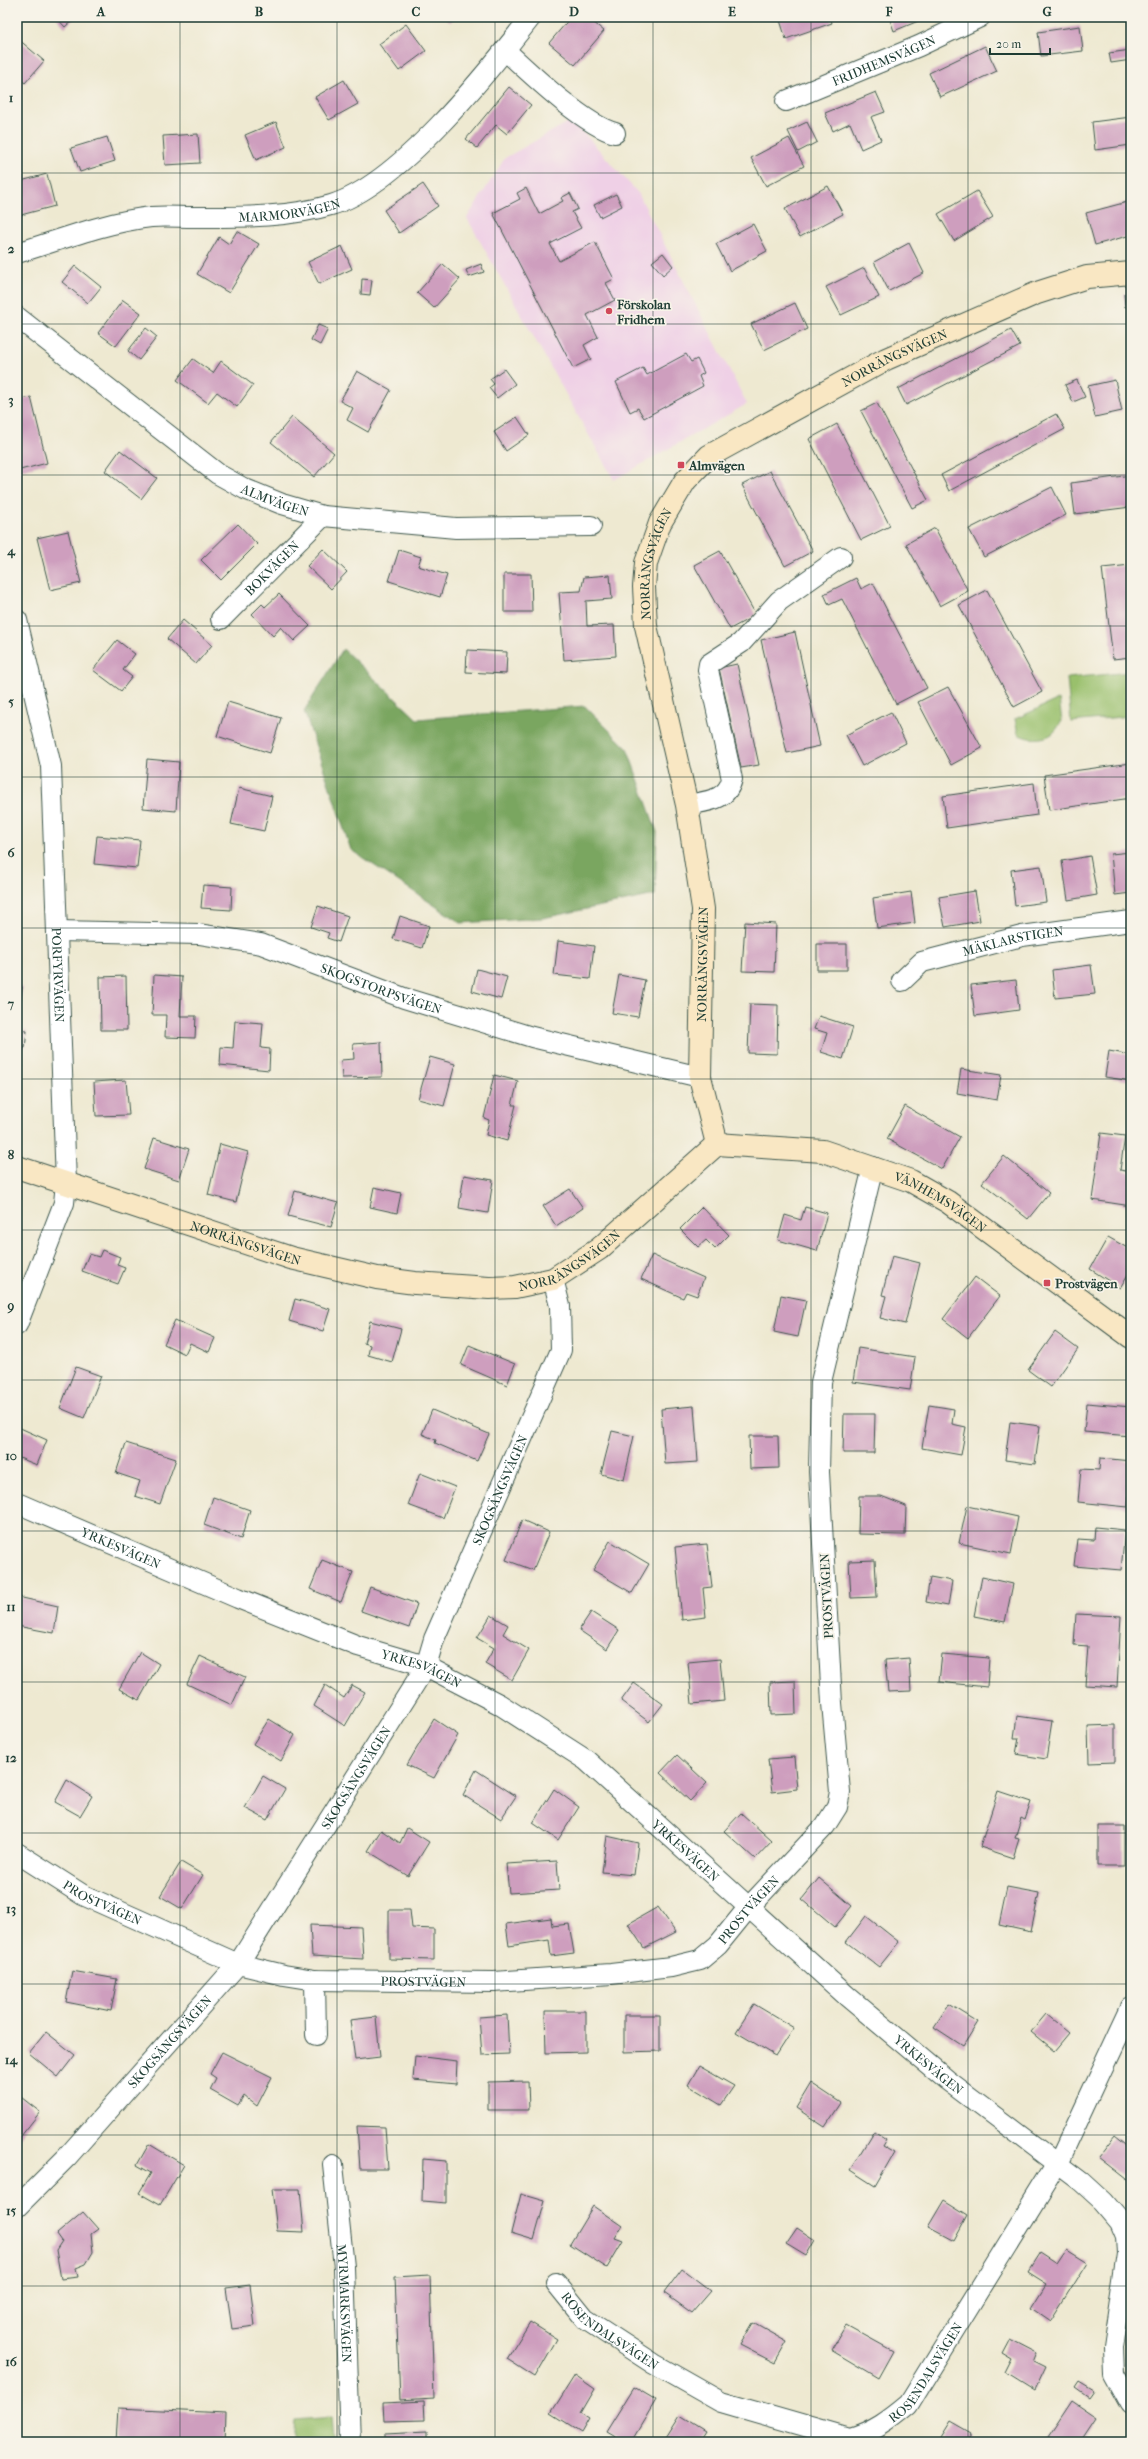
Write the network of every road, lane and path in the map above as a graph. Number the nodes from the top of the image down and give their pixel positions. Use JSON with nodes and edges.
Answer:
{"nodes":[{"id":1,"x":531,"y":17,"type":"edge"},
{"id":2,"x":980,"y":17,"type":"edge"},
{"id":3,"x":505,"y":50,"type":"junction"},
{"id":4,"x":786,"y":101,"type":"dead end"},
{"id":5,"x":615,"y":133,"type":"dead end"},
{"id":6,"x":17,"y":253,"type":"edge"},
{"id":7,"x":1131,"y":273,"type":"edge"},
{"id":8,"x":17,"y":317,"type":"edge"},
{"id":9,"x":323,"y":516,"type":"junction"},
{"id":10,"x":591,"y":526,"type":"dead end"},
{"id":11,"x":842,"y":557,"type":"dead end"},
{"id":12,"x":221,"y":619,"type":"dead end"},
{"id":13,"x":17,"y":620,"type":"edge"},
{"id":14,"x":687,"y":805,"type":"junction"},
{"id":15,"x":1131,"y":921,"type":"edge"},
{"id":16,"x":58,"y":931,"type":"junction"},
{"id":17,"x":902,"y":980,"type":"dead end"},
{"id":18,"x":700,"y":1077,"type":"junction"},
{"id":19,"x":717,"y":1144,"type":"junction"},
{"id":20,"x":17,"y":1166,"type":"edge"},
{"id":21,"x":873,"y":1167,"type":"junction"},
{"id":22,"x":66,"y":1183,"type":"junction"},
{"id":23,"x":553,"y":1279,"type":"junction"},
{"id":24,"x":17,"y":1325,"type":"edge"},
{"id":25,"x":1131,"y":1336,"type":"edge"},
{"id":26,"x":17,"y":1503,"type":"edge"},
{"id":27,"x":426,"y":1666,"type":"junction"},
{"id":28,"x":17,"y":1853,"type":"edge"},
{"id":29,"x":748,"y":1908,"type":"junction"},
{"id":30,"x":238,"y":1964,"type":"junction"},
{"id":31,"x":315,"y":1980,"type":"junction"},
{"id":32,"x":1131,"y":2007,"type":"edge"},
{"id":33,"x":316,"y":2035,"type":"dead end"},
{"id":34,"x":1058,"y":2163,"type":"junction"},
{"id":35,"x":333,"y":2165,"type":"dead end"},
{"id":36,"x":17,"y":2207,"type":"edge"},
{"id":37,"x":556,"y":2283,"type":"dead end"},
{"id":38,"x":1131,"y":2404,"type":"edge"},
{"id":39,"x":350,"y":2442,"type":"edge"}],
"edges":[{"from":1,"to":3,"type":"street","name":"MARMORVÄGEN"},
{"from":2,"to":4,"type":"street","name":"FRIDHEMSVÄGEN"},
{"from":3,"to":5,"type":"street"},
{"from":3,"to":6,"type":"street","name":"MARMORVÄGEN"},
{"from":7,"to":14,"type":"street","name":"NORRÄNGSVÄGEN"},
{"from":8,"to":9,"type":"street","name":"ALMVÄGEN"},
{"from":9,"to":10,"type":"street","name":"ALMVÄGEN"},
{"from":9,"to":12,"type":"street","name":"BOKVÄGEN"},
{"from":11,"to":14,"type":"street"},
{"from":13,"to":16,"type":"street","name":"PORFYRVÄGEN"},
{"from":14,"to":18,"type":"street","name":"NORRÄNGSVÄGEN"},
{"from":15,"to":17,"type":"street","name":"MÄKLARSTIGEN"},
{"from":16,"to":18,"type":"street","name":"SKOGSTORPSVÄGEN"},
{"from":16,"to":22,"type":"street","name":"PORFYRVÄGEN"},
{"from":18,"to":19,"type":"street","name":"NORRÄNGSVÄGEN"},
{"from":19,"to":21,"type":"street","name":"VÄNHEMSVÄGEN"},
{"from":19,"to":23,"type":"street","name":"NORRÄNGSVÄGEN"},
{"from":20,"to":22,"type":"street","name":"NORRÄNGSVÄGEN"},
{"from":21,"to":25,"type":"street","name":"VÄNHEMSVÄGEN"},
{"from":21,"to":29,"type":"street","name":"PROSTVÄGEN"},
{"from":22,"to":23,"type":"street","name":"NORRÄNGSVÄGEN"},
{"from":22,"to":24,"type":"street","name":"PORFYRVÄGEN"},
{"from":23,"to":27,"type":"street","name":"SKOGSÄNGSVÄGEN"},
{"from":26,"to":27,"type":"street","name":"YRKESVÄGEN"},
{"from":27,"to":29,"type":"street","name":"YRKESVÄGEN"},
{"from":27,"to":30,"type":"street","name":"SKOGSÄNGSVÄGEN"},
{"from":28,"to":30,"type":"street","name":"PROSTVÄGEN"},
{"from":29,"to":31,"type":"street","name":"PROSTVÄGEN"},
{"from":29,"to":34,"type":"street","name":"YRKESVÄGEN"},
{"from":30,"to":31,"type":"street","name":"PROSTVÄGEN"},
{"from":30,"to":36,"type":"street","name":"SKOGSÄNGSVÄGEN"},
{"from":31,"to":33,"type":"street"},
{"from":32,"to":34,"type":"street","name":"ROSENDALSVÄGEN"},
{"from":34,"to":37,"type":"street","name":"ROSENDALSVÄGEN"},
{"from":34,"to":38,"type":"street","name":"YRKESVÄGEN"},
{"from":35,"to":39,"type":"street","name":"MYRMARKSVÄGEN"}]}
